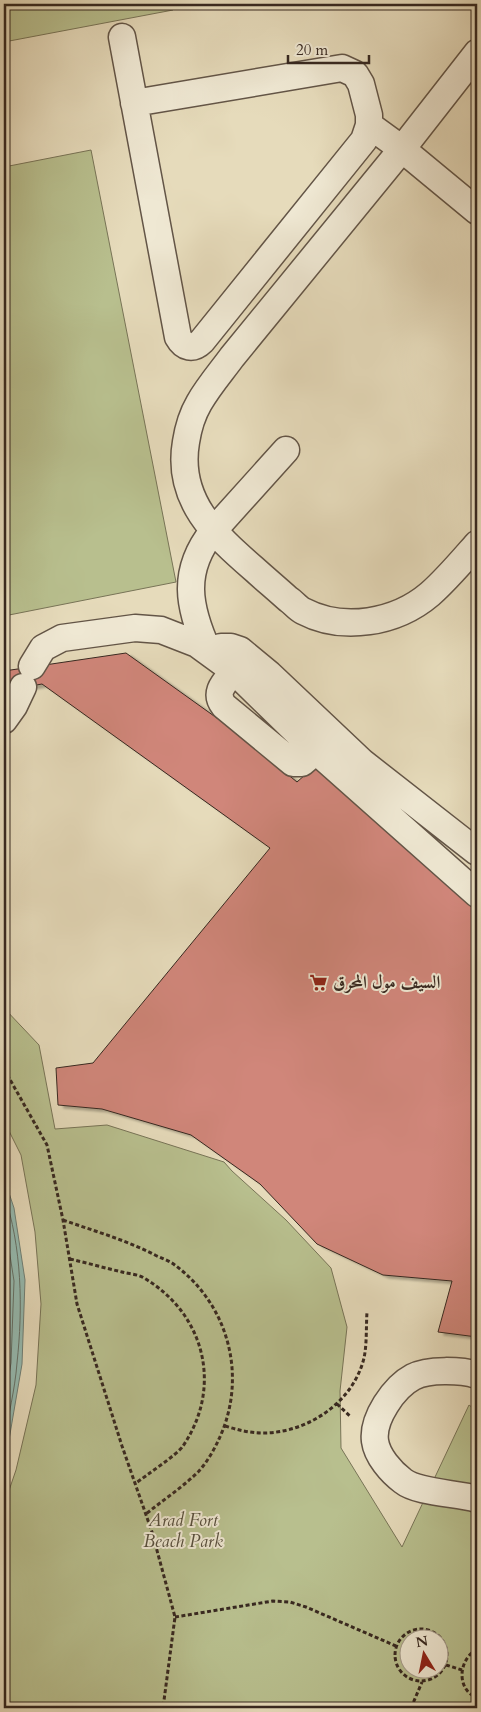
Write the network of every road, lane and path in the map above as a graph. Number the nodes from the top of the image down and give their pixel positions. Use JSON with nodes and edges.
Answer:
{"nodes":[{"id":1,"x":122,"y":37,"type":"dead end"},
{"id":2,"x":477,"y":53,"type":"edge"},
{"id":3,"x":134,"y":103,"type":"junction"},
{"id":4,"x":369,"y":124,"type":"junction"},
{"id":5,"x":402,"y":149,"type":"junction"},
{"id":6,"x":477,"y":211,"type":"edge"},
{"id":7,"x":216,"y":324,"type":"junction"},
{"id":8,"x":232,"y":357,"type":"junction"},
{"id":9,"x":286,"y":450,"type":"dead end"},
{"id":10,"x":213,"y":531,"type":"junction"},
{"id":11,"x":477,"y":544,"type":"edge"},
{"id":12,"x":208,"y":651,"type":"junction"},
{"id":13,"x":4,"y":720,"type":"edge"},
{"id":14,"x":477,"y":852,"type":"edge"},
{"id":15,"x":477,"y":894,"type":"edge"},
{"id":16,"x":4,"y":1069,"type":"edge"},
{"id":17,"x":63,"y":1220,"type":"junction"},
{"id":18,"x":70,"y":1259,"type":"junction"},
{"id":19,"x":367,"y":1312,"type":"dead end"},
{"id":20,"x":477,"y":1375,"type":"edge"},
{"id":21,"x":225,"y":1426,"type":"junction"},
{"id":22,"x":135,"y":1484,"type":"junction"},
{"id":23,"x":477,"y":1499,"type":"edge"},
{"id":24,"x":146,"y":1514,"type":"junction"},
{"id":25,"x":175,"y":1617,"type":"junction"},
{"id":26,"x":398,"y":1642,"type":"edge"},
{"id":27,"x":396,"y":1646,"type":"junction"},
{"id":28,"x":477,"y":1649,"type":"edge"},
{"id":29,"x":448,"y":1666,"type":"edge"},
{"id":30,"x":462,"y":1670,"type":"junction"},
{"id":31,"x":432,"y":1680,"type":"edge"},
{"id":32,"x":422,"y":1682,"type":"junction"},
{"id":33,"x":477,"y":1698,"type":"edge"},
{"id":34,"x":162,"y":1708,"type":"edge"},
{"id":35,"x":411,"y":1708,"type":"edge"}],
"edges":[{"from":1,"to":3,"type":"lane"},
{"from":2,"to":5,"type":"lane"},
{"from":3,"to":4,"type":"lane"},
{"from":3,"to":7,"type":"lane"},
{"from":4,"to":5,"type":"lane"},
{"from":4,"to":7,"type":"lane"},
{"from":5,"to":6,"type":"lane"},
{"from":5,"to":8,"type":"lane"},
{"from":7,"to":8,"type":"lane"},
{"from":8,"to":10,"type":"lane"},
{"from":9,"to":10,"type":"lane"},
{"from":10,"to":11,"type":"lane"},
{"from":10,"to":12,"type":"lane"},
{"from":12,"to":13,"type":"lane"},
{"from":12,"to":14,"type":"lane"},
{"from":12,"to":15,"type":"lane"},
{"from":16,"to":17,"type":"path"},
{"from":17,"to":18,"type":"path"},
{"from":17,"to":21,"type":"path"},
{"from":18,"to":22,"type":"path"},
{"from":18,"to":22,"type":"path"},
{"from":19,"to":21,"type":"path"},
{"from":20,"to":23,"type":"lane"},
{"from":21,"to":24,"type":"path"},
{"from":22,"to":24,"type":"path"},
{"from":24,"to":25,"type":"path"},
{"from":25,"to":27,"type":"path"},
{"from":25,"to":34,"type":"path"},
{"from":26,"to":27,"type":"path"},
{"from":27,"to":32,"type":"path"},
{"from":28,"to":30,"type":"path"},
{"from":29,"to":30,"type":"path"},
{"from":30,"to":33,"type":"path"},
{"from":31,"to":32,"type":"path"},
{"from":32,"to":35,"type":"path"}]}
